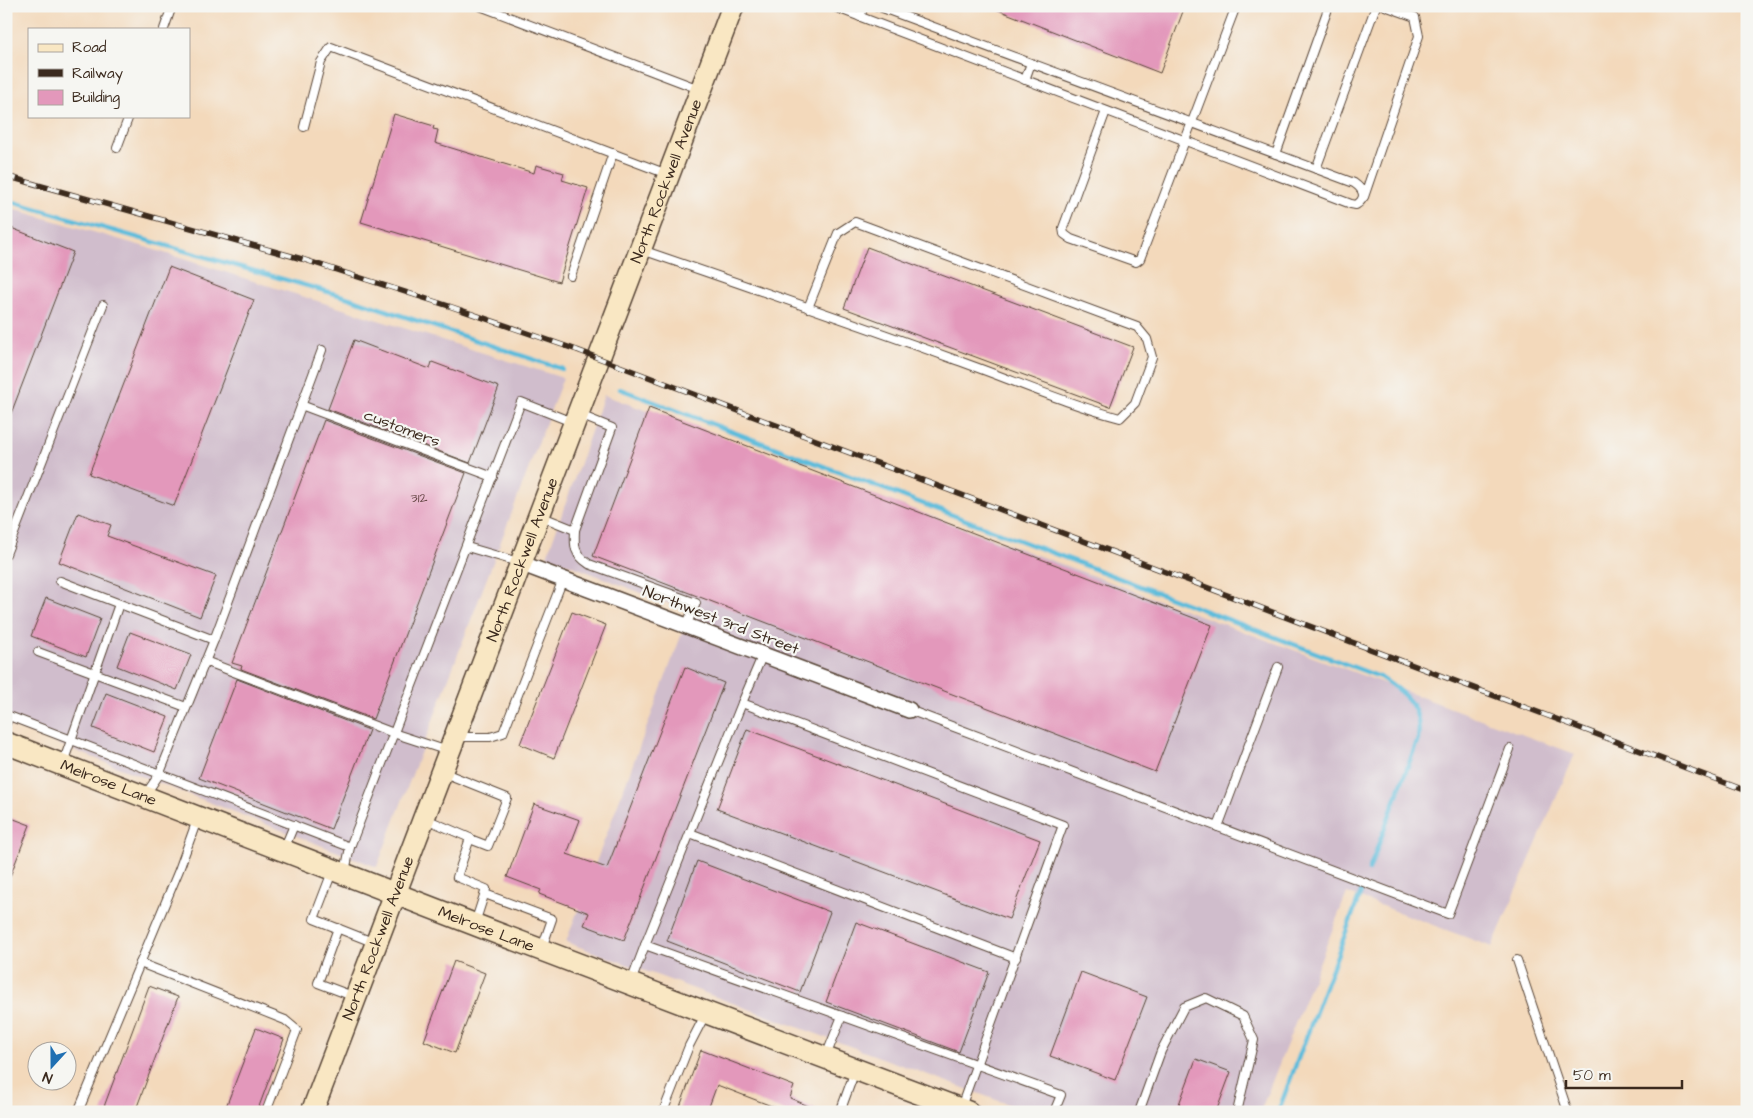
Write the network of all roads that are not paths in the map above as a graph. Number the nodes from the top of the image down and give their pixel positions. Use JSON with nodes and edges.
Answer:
{"nodes":[{"id":1,"x":172,"y":6,"type":"edge"},
{"id":2,"x":480,"y":6,"type":"edge"},
{"id":3,"x":733,"y":6,"type":"edge"},
{"id":4,"x":832,"y":6,"type":"edge"},
{"id":5,"x":864,"y":6,"type":"edge"},
{"id":6,"x":877,"y":6,"type":"edge"},
{"id":7,"x":1236,"y":6,"type":"edge"},
{"id":8,"x":1329,"y":6,"type":"edge"},
{"id":9,"x":1376,"y":6,"type":"edge"},
{"id":10,"x":1385,"y":6,"type":"edge"},
{"id":11,"x":860,"y":17,"type":"junction"},
{"id":12,"x":164,"y":28,"type":"edge"},
{"id":13,"x":1031,"y":63,"type":"junction"},
{"id":14,"x":1025,"y":80,"type":"junction"},
{"id":15,"x":701,"y":90,"type":"junction"},
{"id":16,"x":1106,"y":111,"type":"junction"},
{"id":17,"x":128,"y":118,"type":"edge"},
{"id":18,"x":1191,"y":123,"type":"junction"},
{"id":19,"x":304,"y":127,"type":"dead end"},
{"id":20,"x":1184,"y":140,"type":"junction"},
{"id":21,"x":117,"y":148,"type":"dead end"},
{"id":22,"x":614,"y":153,"type":"junction"},
{"id":23,"x":1276,"y":154,"type":"junction"},
{"id":24,"x":1316,"y":169,"type":"junction"},
{"id":25,"x":669,"y":174,"type":"junction"},
{"id":26,"x":1364,"y":197,"type":"junction"},
{"id":27,"x":640,"y":249,"type":"junction"},
{"id":28,"x":571,"y":276,"type":"dead end"},
{"id":29,"x":103,"y":305,"type":"dead end"},
{"id":30,"x":808,"y":308,"type":"junction"},
{"id":31,"x":322,"y":350,"type":"dead end"},
{"id":32,"x":301,"y":405,"type":"junction"},
{"id":33,"x":576,"y":418,"type":"junction"},
{"id":34,"x":493,"y":477,"type":"junction"},
{"id":35,"x":538,"y":516,"type":"junction"},
{"id":36,"x":575,"y":530,"type":"junction"},
{"id":37,"x":467,"y":547,"type":"junction"},
{"id":38,"x":6,"y":554,"type":"edge"},
{"id":39,"x":520,"y":563,"type":"junction"},
{"id":40,"x":563,"y":579,"type":"junction"},
{"id":41,"x":60,"y":581,"type":"dead end"},
{"id":42,"x":119,"y":604,"type":"junction"},
{"id":43,"x":686,"y":626,"type":"junction"},
{"id":44,"x":214,"y":640,"type":"junction"},
{"id":45,"x":38,"y":652,"type":"dead end"},
{"id":46,"x":763,"y":654,"type":"junction"},
{"id":47,"x":205,"y":661,"type":"junction"},
{"id":48,"x":1278,"y":667,"type":"dead end"},
{"id":49,"x":95,"y":674,"type":"junction"},
{"id":50,"x":742,"y":703,"type":"junction"},
{"id":51,"x":186,"y":707,"type":"junction"},
{"id":52,"x":910,"y":710,"type":"joint"},
{"id":53,"x":6,"y":723,"type":"edge"},
{"id":54,"x":396,"y":734,"type":"junction"},
{"id":55,"x":72,"y":740,"type":"junction"},
{"id":56,"x":6,"y":743,"type":"edge"},
{"id":57,"x":453,"y":744,"type":"junction"},
{"id":58,"x":1510,"y":749,"type":"dead end"},
{"id":59,"x":63,"y":765,"type":"junction"},
{"id":60,"x":442,"y":772,"type":"junction"},
{"id":61,"x":159,"y":776,"type":"junction"},
{"id":62,"x":144,"y":797,"type":"junction"},
{"id":63,"x":198,"y":818,"type":"junction"},
{"id":64,"x":425,"y":819,"type":"junction"},
{"id":65,"x":294,"y":825,"type":"junction"},
{"id":66,"x":1218,"y":827,"type":"junction"},
{"id":67,"x":690,"y":833,"type":"junction"},
{"id":68,"x":470,"y":839,"type":"junction"},
{"id":69,"x":350,"y":847,"type":"junction"},
{"id":70,"x":284,"y":850,"type":"junction"},
{"id":71,"x":339,"y":872,"type":"junction"},
{"id":72,"x":397,"y":894,"type":"junction"},
{"id":73,"x":485,"y":894,"type":"junction"},
{"id":74,"x":475,"y":925,"type":"junction"},
{"id":75,"x":338,"y":928,"type":"junction"},
{"id":76,"x":377,"y":944,"type":"junction"},
{"id":77,"x":645,"y":944,"type":"junction"},
{"id":78,"x":541,"y":950,"type":"junction"},
{"id":79,"x":1016,"y":958,"type":"junction"},
{"id":80,"x":1517,"y":960,"type":"dead end"},
{"id":81,"x":140,"y":963,"type":"junction"},
{"id":82,"x":630,"y":984,"type":"junction"},
{"id":83,"x":357,"y":998,"type":"junction"},
{"id":84,"x":706,"y":1013,"type":"junction"},
{"id":85,"x":842,"y":1016,"type":"junction"},
{"id":86,"x":826,"y":1058,"type":"junction"},
{"id":87,"x":977,"y":1065,"type":"junction"},
{"id":88,"x":856,"y":1070,"type":"junction"},
{"id":89,"x":964,"y":1110,"type":"edge"},
{"id":90,"x":78,"y":1112,"type":"edge"},
{"id":91,"x":266,"y":1112,"type":"edge"},
{"id":92,"x":312,"y":1112,"type":"edge"},
{"id":93,"x":663,"y":1112,"type":"edge"},
{"id":94,"x":840,"y":1112,"type":"edge"},
{"id":95,"x":1054,"y":1112,"type":"edge"},
{"id":96,"x":1140,"y":1112,"type":"edge"},
{"id":97,"x":1236,"y":1112,"type":"edge"},
{"id":98,"x":1568,"y":1112,"type":"edge"}],
"edges":[{"from":1,"to":12,"type":"lane"},
{"from":2,"to":15,"type":"lane"},
{"from":3,"to":15,"type":"main road","name":"North Rockwell Avenue"},
{"from":4,"to":11,"type":"lane"},
{"from":5,"to":11,"type":"lane"},
{"from":6,"to":13,"type":"lane"},
{"from":7,"to":18,"type":"lane"},
{"from":8,"to":23,"type":"lane"},
{"from":9,"to":24,"type":"lane"},
{"from":10,"to":26,"type":"lane"},
{"from":11,"to":14,"type":"lane"},
{"from":13,"to":14,"type":"lane"},
{"from":13,"to":18,"type":"lane"},
{"from":14,"to":16,"type":"lane"},
{"from":15,"to":25,"type":"main road","name":"North Rockwell Avenue"},
{"from":16,"to":20,"type":"lane"},
{"from":16,"to":20,"type":"lane"},
{"from":17,"to":21,"type":"lane"},
{"from":18,"to":20,"type":"lane"},
{"from":18,"to":23,"type":"lane"},
{"from":19,"to":22,"type":"lane"},
{"from":20,"to":26,"type":"lane"},
{"from":22,"to":25,"type":"lane"},
{"from":22,"to":28,"type":"lane"},
{"from":23,"to":24,"type":"lane"},
{"from":24,"to":26,"type":"lane"},
{"from":25,"to":27,"type":"main road","name":"North Rockwell Avenue"},
{"from":27,"to":30,"type":"lane"},
{"from":27,"to":33,"type":"main road","name":"North Rockwell Avenue"},
{"from":29,"to":38,"type":"lane"},
{"from":30,"to":30,"type":"lane"},
{"from":31,"to":32,"type":"lane"},
{"from":32,"to":34,"type":"lane","name":"customers"},
{"from":32,"to":44,"type":"lane"},
{"from":33,"to":34,"type":"lane"},
{"from":33,"to":35,"type":"main road","name":"North Rockwell Avenue"},
{"from":33,"to":36,"type":"lane"},
{"from":34,"to":37,"type":"lane"},
{"from":35,"to":36,"type":"lane"},
{"from":35,"to":39,"type":"main road","name":"North Rockwell Avenue"},
{"from":36,"to":43,"type":"lane"},
{"from":37,"to":39,"type":"lane"},
{"from":37,"to":54,"type":"lane"},
{"from":39,"to":40,"type":"street","name":"Northwest 3rd Street"},
{"from":39,"to":57,"type":"main road","name":"North Rockwell Avenue"},
{"from":40,"to":43,"type":"street","name":"Northwest 3rd Street"},
{"from":40,"to":57,"type":"lane"},
{"from":41,"to":42,"type":"lane"},
{"from":42,"to":44,"type":"lane"},
{"from":42,"to":49,"type":"lane"},
{"from":43,"to":46,"type":"street","name":"Northwest 3rd Street"},
{"from":44,"to":47,"type":"lane"},
{"from":45,"to":49,"type":"lane"},
{"from":46,"to":50,"type":"lane"},
{"from":46,"to":52,"type":"street","name":"Northwest 3rd Street"},
{"from":47,"to":51,"type":"lane"},
{"from":47,"to":54,"type":"lane"},
{"from":48,"to":66,"type":"lane"},
{"from":49,"to":51,"type":"lane"},
{"from":49,"to":55,"type":"lane"},
{"from":50,"to":67,"type":"lane"},
{"from":50,"to":79,"type":"lane"},
{"from":51,"to":61,"type":"lane"},
{"from":52,"to":66,"type":"lane"},
{"from":53,"to":55,"type":"lane"},
{"from":54,"to":57,"type":"lane"},
{"from":54,"to":69,"type":"lane"},
{"from":55,"to":59,"type":"lane"},
{"from":55,"to":61,"type":"lane"},
{"from":56,"to":59,"type":"main road","name":"Melrose Lane"},
{"from":57,"to":60,"type":"main road","name":"North Rockwell Avenue"},
{"from":58,"to":66,"type":"lane"},
{"from":59,"to":62,"type":"main road","name":"Melrose Lane"},
{"from":60,"to":64,"type":"main road","name":"North Rockwell Avenue"},
{"from":60,"to":68,"type":"lane"},
{"from":61,"to":62,"type":"lane"},
{"from":61,"to":65,"type":"lane"},
{"from":62,"to":63,"type":"main road","name":"Melrose Lane"},
{"from":63,"to":70,"type":"main road","name":"Melrose Lane"},
{"from":63,"to":81,"type":"lane"},
{"from":64,"to":68,"type":"lane"},
{"from":64,"to":72,"type":"main road","name":"North Rockwell Avenue"},
{"from":65,"to":69,"type":"lane"},
{"from":65,"to":70,"type":"lane"},
{"from":67,"to":77,"type":"lane"},
{"from":67,"to":79,"type":"lane"},
{"from":68,"to":73,"type":"lane"},
{"from":69,"to":71,"type":"lane"},
{"from":70,"to":71,"type":"main road","name":"Melrose Lane"},
{"from":71,"to":72,"type":"main road","name":"Melrose Lane"},
{"from":71,"to":75,"type":"lane"},
{"from":72,"to":74,"type":"main road","name":"Melrose Lane"},
{"from":72,"to":76,"type":"main road","name":"North Rockwell Avenue"},
{"from":73,"to":74,"type":"lane"},
{"from":73,"to":78,"type":"lane"},
{"from":74,"to":78,"type":"main road","name":"Melrose Lane"},
{"from":75,"to":76,"type":"lane"},
{"from":75,"to":83,"type":"lane"},
{"from":76,"to":83,"type":"main road","name":"North Rockwell Avenue"},
{"from":77,"to":82,"type":"lane"},
{"from":77,"to":85,"type":"lane"},
{"from":78,"to":82,"type":"main road","name":"Melrose Lane"},
{"from":79,"to":87,"type":"lane"},
{"from":80,"to":98,"type":"lane"},
{"from":81,"to":90,"type":"lane"},
{"from":81,"to":91,"type":"lane"},
{"from":82,"to":84,"type":"main road","name":"Melrose Lane"},
{"from":83,"to":92,"type":"main road","name":"North Rockwell Avenue"},
{"from":84,"to":86,"type":"main road","name":"Melrose Lane"},
{"from":84,"to":93,"type":"lane"},
{"from":85,"to":86,"type":"lane"},
{"from":85,"to":87,"type":"lane"},
{"from":86,"to":88,"type":"main road","name":"Melrose Lane"},
{"from":87,"to":89,"type":"lane"},
{"from":87,"to":95,"type":"lane"},
{"from":88,"to":89,"type":"main road","name":"Melrose Lane"},
{"from":88,"to":94,"type":"lane"},
{"from":96,"to":97,"type":"lane"}]}
